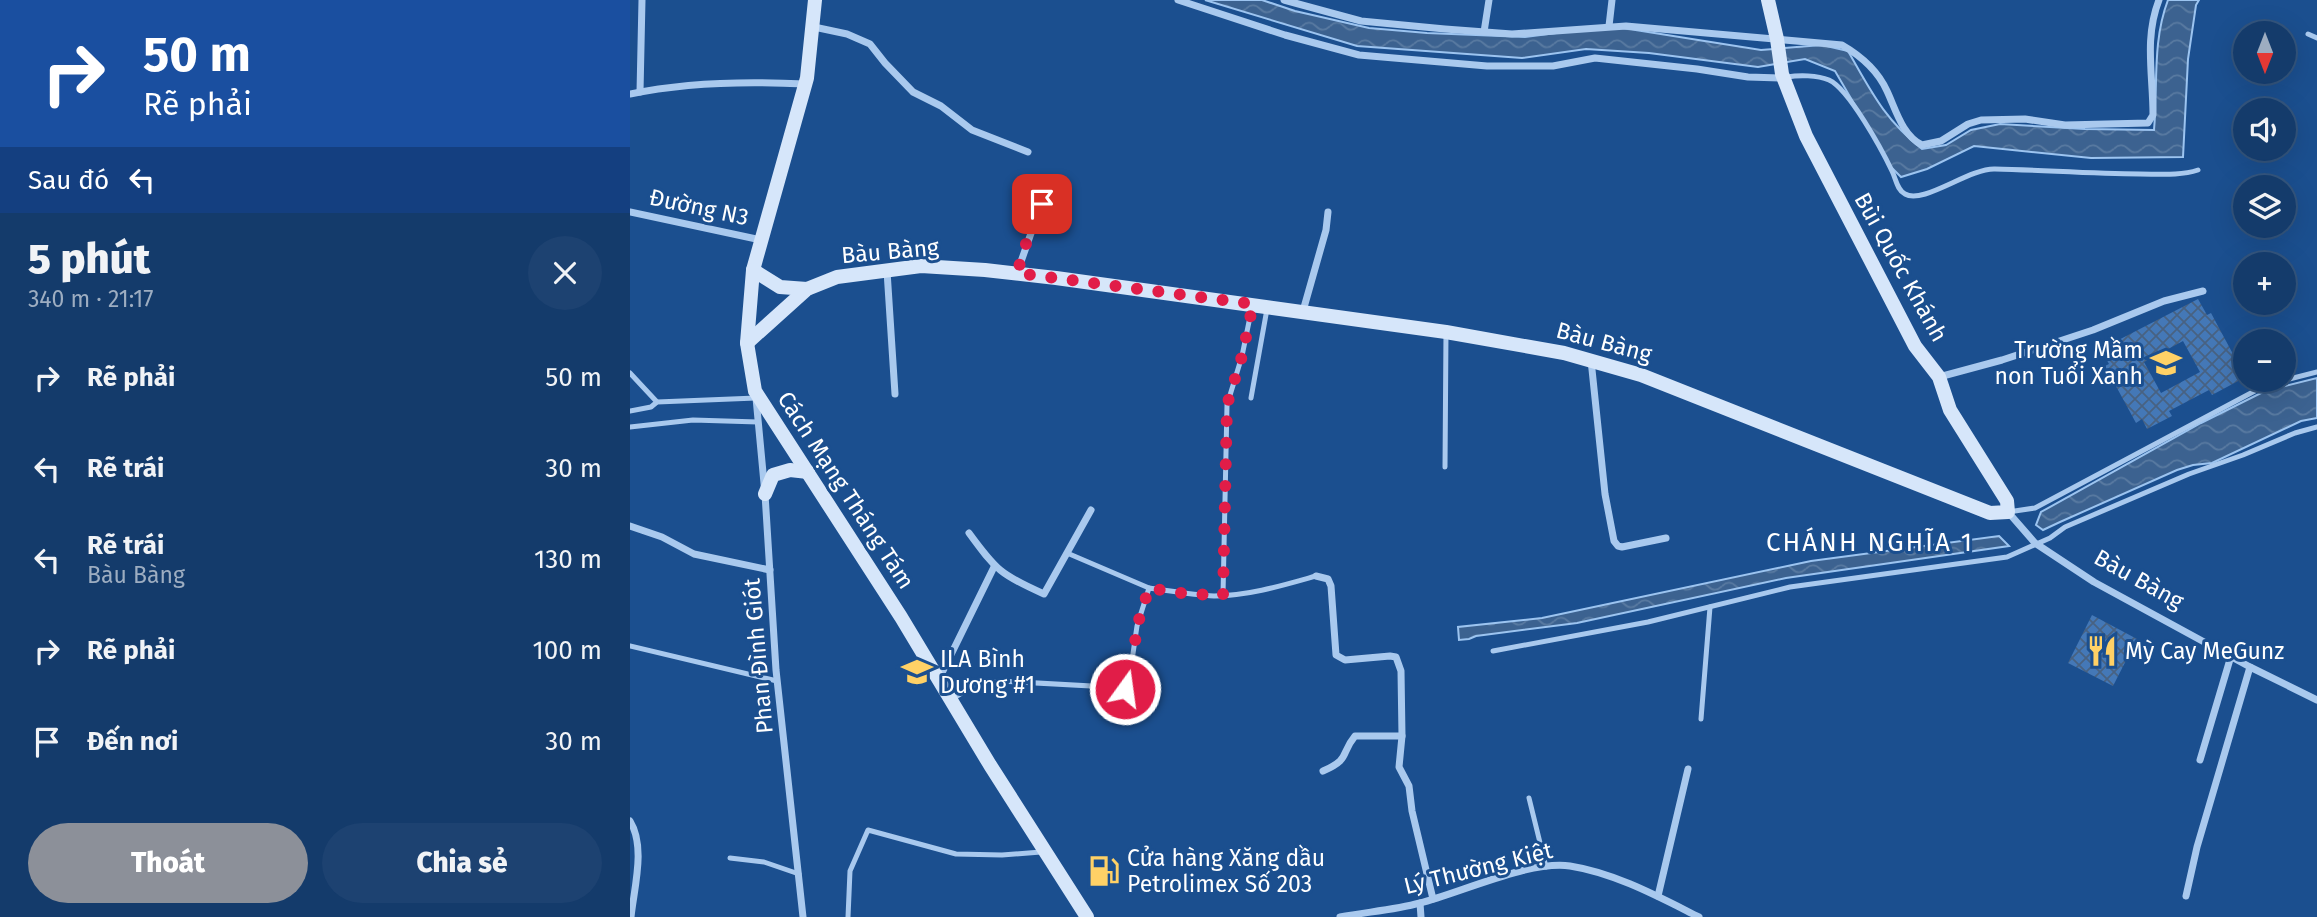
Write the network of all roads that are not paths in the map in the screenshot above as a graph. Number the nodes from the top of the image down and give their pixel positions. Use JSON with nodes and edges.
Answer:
{"nodes":[{"id":1,"x":642,"y":0,"type":"edge"},
{"id":2,"x":1178,"y":0,"type":"edge"},
{"id":3,"x":1284,"y":0,"type":"edge"},
{"id":4,"x":1489,"y":0,"type":"edge"},
{"id":5,"x":1612,"y":0,"type":"edge"},
{"id":6,"x":1768,"y":0,"type":"edge"},
{"id":7,"x":2159,"y":0,"type":"edge"},
{"id":8,"x":818,"y":2,"type":"edge"},
{"id":9,"x":1308,"y":4,"type":"edge"},
{"id":10,"x":1609,"y":26,"type":"junction"},
{"id":11,"x":814,"y":27,"type":"junction"},
{"id":12,"x":1484,"y":32,"type":"junction"},
{"id":13,"x":2308,"y":34,"type":"dead end"},
{"id":14,"x":2317,"y":38,"type":"edge"},
{"id":15,"x":1777,"y":41,"type":"junction"},
{"id":16,"x":1783,"y":76,"type":"junction"},
{"id":17,"x":806,"y":83,"type":"junction"},
{"id":18,"x":640,"y":92,"type":"junction"},
{"id":19,"x":630,"y":94,"type":"edge"},
{"id":20,"x":1028,"y":152,"type":"dead end"},
{"id":21,"x":2198,"y":170,"type":"dead end"},
{"id":22,"x":1048,"y":185,"type":"dead end"},
{"id":23,"x":630,"y":212,"type":"edge"},
{"id":24,"x":1328,"y":212,"type":"dead end"},
{"id":25,"x":761,"y":240,"type":"junction"},
{"id":26,"x":753,"y":270,"type":"junction"},
{"id":27,"x":887,"y":271,"type":"junction"},
{"id":28,"x":1017,"y":273,"type":"junction"},
{"id":29,"x":807,"y":289,"type":"junction"},
{"id":30,"x":2203,"y":291,"type":"dead end"},
{"id":31,"x":1260,"y":305,"type":"junction"},
{"id":32,"x":1303,"y":312,"type":"junction"},
{"id":33,"x":1446,"y":332,"type":"junction"},
{"id":34,"x":747,"y":343,"type":"junction"},
{"id":35,"x":1591,"y":360,"type":"junction"},
{"id":36,"x":2317,"y":372,"type":"edge"},
{"id":37,"x":630,"y":373,"type":"edge"},
{"id":38,"x":1939,"y":377,"type":"junction"},
{"id":39,"x":755,"y":394,"type":"junction"},
{"id":40,"x":895,"y":394,"type":"dead end"},
{"id":41,"x":1251,"y":398,"type":"dead end"},
{"id":42,"x":657,"y":402,"type":"junction"},
{"id":43,"x":630,"y":411,"type":"edge"},
{"id":44,"x":758,"y":422,"type":"junction"},
{"id":45,"x":630,"y":426,"type":"edge"},
{"id":46,"x":2317,"y":427,"type":"edge"},
{"id":47,"x":1445,"y":467,"type":"dead end"},
{"id":48,"x":808,"y":472,"type":"junction"},
{"id":49,"x":765,"y":494,"type":"junction"},
{"id":50,"x":1091,"y":510,"type":"dead end"},
{"id":51,"x":2008,"y":512,"type":"junction"},
{"id":52,"x":630,"y":526,"type":"edge"},
{"id":53,"x":969,"y":533,"type":"dead end"},
{"id":54,"x":1666,"y":538,"type":"dead end"},
{"id":55,"x":2035,"y":543,"type":"junction"},
{"id":56,"x":1067,"y":553,"type":"junction"},
{"id":57,"x":994,"y":567,"type":"junction"},
{"id":58,"x":770,"y":570,"type":"junction"},
{"id":59,"x":1316,"y":576,"type":"joint"},
{"id":60,"x":1149,"y":588,"type":"junction"},
{"id":61,"x":1223,"y":595,"type":"junction"},
{"id":62,"x":1710,"y":607,"type":"junction"},
{"id":63,"x":630,"y":646,"type":"edge"},
{"id":64,"x":1493,"y":651,"type":"dead end"},
{"id":65,"x":2231,"y":656,"type":"junction"},
{"id":66,"x":2250,"y":667,"type":"junction"},
{"id":67,"x":939,"y":679,"type":"junction"},
{"id":68,"x":777,"y":681,"type":"junction"},
{"id":69,"x":951,"y":700,"type":"junction"},
{"id":70,"x":2317,"y":700,"type":"edge"},
{"id":71,"x":1701,"y":719,"type":"dead end"},
{"id":72,"x":1402,"y":736,"type":"junction"},
{"id":73,"x":2200,"y":760,"type":"dead end"},
{"id":74,"x":1688,"y":769,"type":"dead end"},
{"id":75,"x":1323,"y":771,"type":"dead end"},
{"id":76,"x":1529,"y":798,"type":"dead end"},
{"id":77,"x":630,"y":821,"type":"edge"},
{"id":78,"x":1045,"y":851,"type":"junction"},
{"id":79,"x":730,"y":858,"type":"dead end"},
{"id":80,"x":1546,"y":867,"type":"junction"},
{"id":81,"x":799,"y":874,"type":"junction"},
{"id":82,"x":1658,"y":896,"type":"junction"},
{"id":83,"x":2186,"y":896,"type":"dead end"},
{"id":84,"x":1433,"y":899,"type":"junction"},
{"id":85,"x":1420,"y":903,"type":"junction"},
{"id":86,"x":631,"y":917,"type":"edge"},
{"id":87,"x":803,"y":917,"type":"edge"},
{"id":88,"x":848,"y":917,"type":"edge"},
{"id":89,"x":1087,"y":917,"type":"edge"},
{"id":90,"x":1340,"y":917,"type":"edge"},
{"id":91,"x":1421,"y":917,"type":"edge"},
{"id":92,"x":1699,"y":917,"type":"edge"}],
"edges":[{"from":1,"to":18,"type":"street"},
{"from":2,"to":16,"type":"street"},
{"from":3,"to":9,"type":"street"},
{"from":4,"to":12,"type":"street"},
{"from":5,"to":10,"type":"street"},
{"from":6,"to":15,"type":"street"},
{"from":7,"to":15,"type":"street"},
{"from":8,"to":11,"type":"street","name":"Cách Mạng Tháng Tám"},
{"from":9,"to":12,"type":"street"},
{"from":10,"to":12,"type":"street"},
{"from":10,"to":15,"type":"street"},
{"from":11,"to":17,"type":"street","name":"Cách Mạng Tháng Tám"},
{"from":11,"to":20,"type":"street"},
{"from":13,"to":14,"type":"lane"},
{"from":15,"to":16,"type":"street","name":"Bùi Quốc Khánh"},
{"from":16,"to":21,"type":"lane"},
{"from":16,"to":38,"type":"street","name":"Bùi Quốc Khánh"},
{"from":17,"to":18,"type":"street"},
{"from":17,"to":25,"type":"street","name":"Cách Mạng Tháng Tám"},
{"from":18,"to":19,"type":"street"},
{"from":22,"to":28,"type":"street"},
{"from":23,"to":25,"type":"street","name":"Đường N3"},
{"from":24,"to":32,"type":"street"},
{"from":25,"to":26,"type":"street","name":"Cách Mạng Tháng Tám"},
{"from":26,"to":29,"type":"street"},
{"from":26,"to":34,"type":"street","name":"Cách Mạng Tháng Tám"},
{"from":27,"to":28,"type":"street","name":"Bàu Bàng"},
{"from":27,"to":29,"type":"street","name":"Bàu Bàng"},
{"from":27,"to":40,"type":"street"},
{"from":28,"to":31,"type":"street","name":"Bàu Bàng"},
{"from":29,"to":34,"type":"street"},
{"from":30,"to":38,"type":"street"},
{"from":31,"to":32,"type":"street","name":"Bàu Bàng"},
{"from":31,"to":41,"type":"lane"},
{"from":31,"to":61,"type":"lane"},
{"from":32,"to":33,"type":"street","name":"Bàu Bàng"},
{"from":33,"to":35,"type":"street","name":"Bàu Bàng"},
{"from":33,"to":47,"type":"lane"},
{"from":34,"to":39,"type":"street","name":"Cách Mạng Tháng Tám"},
{"from":35,"to":51,"type":"street","name":"Bàu Bàng"},
{"from":35,"to":54,"type":"street"},
{"from":36,"to":51,"type":"lane"},
{"from":37,"to":42,"type":"lane"},
{"from":38,"to":51,"type":"street","name":"Bùi Quốc Khánh"},
{"from":39,"to":42,"type":"lane"},
{"from":39,"to":44,"type":"street","name":"Phan Đình Giót"},
{"from":39,"to":48,"type":"street","name":"Cách Mạng Tháng Tám"},
{"from":42,"to":43,"type":"lane"},
{"from":44,"to":45,"type":"lane"},
{"from":44,"to":49,"type":"street","name":"Phan Đình Giót"},
{"from":46,"to":55,"type":"lane"},
{"from":48,"to":49,"type":"street"},
{"from":48,"to":67,"type":"street","name":"Cách Mạng Tháng Tám"},
{"from":49,"to":58,"type":"street","name":"Phan Đình Giót"},
{"from":50,"to":56,"type":"street"},
{"from":51,"to":55,"type":"street","name":"Bàu Bàng"},
{"from":52,"to":58,"type":"street"},
{"from":53,"to":57,"type":"street"},
{"from":55,"to":62,"type":"lane"},
{"from":55,"to":65,"type":"street","name":"Bàu Bàng"},
{"from":56,"to":57,"type":"street"},
{"from":56,"to":60,"type":"lane"},
{"from":57,"to":67,"type":"street"},
{"from":58,"to":68,"type":"street","name":"Phan Đình Giót"},
{"from":59,"to":61,"type":"lane"},
{"from":59,"to":72,"type":"street"},
{"from":60,"to":61,"type":"lane"},
{"from":60,"to":69,"type":"lane"},
{"from":62,"to":64,"type":"lane"},
{"from":62,"to":71,"type":"lane"},
{"from":63,"to":68,"type":"lane"},
{"from":65,"to":66,"type":"street","name":"Bàu Bàng"},
{"from":65,"to":73,"type":"street"},
{"from":66,"to":70,"type":"street","name":"Bàu Bàng"},
{"from":66,"to":83,"type":"street"},
{"from":67,"to":69,"type":"street","name":"Cách Mạng Tháng Tám"},
{"from":68,"to":81,"type":"street","name":"Phan Đình Giót"},
{"from":69,"to":78,"type":"street","name":"Cách Mạng Tháng Tám"},
{"from":72,"to":75,"type":"street"},
{"from":72,"to":84,"type":"street"},
{"from":74,"to":82,"type":"street"},
{"from":76,"to":80,"type":"lane"},
{"from":77,"to":86,"type":"street"},
{"from":78,"to":88,"type":"lane"},
{"from":78,"to":89,"type":"street","name":"Cách Mạng Tháng Tám"},
{"from":79,"to":81,"type":"lane"},
{"from":80,"to":82,"type":"street","name":"Lý Thường Kiệt"},
{"from":80,"to":84,"type":"street","name":"Lý Thường Kiệt"},
{"from":81,"to":87,"type":"street","name":"Phan Đình Giót"},
{"from":82,"to":92,"type":"street","name":"Lý Thường Kiệt"},
{"from":84,"to":85,"type":"street","name":"Lý Thường Kiệt"},
{"from":85,"to":90,"type":"street","name":"Lý Thường Kiệt"},
{"from":85,"to":91,"type":"street"}]}
